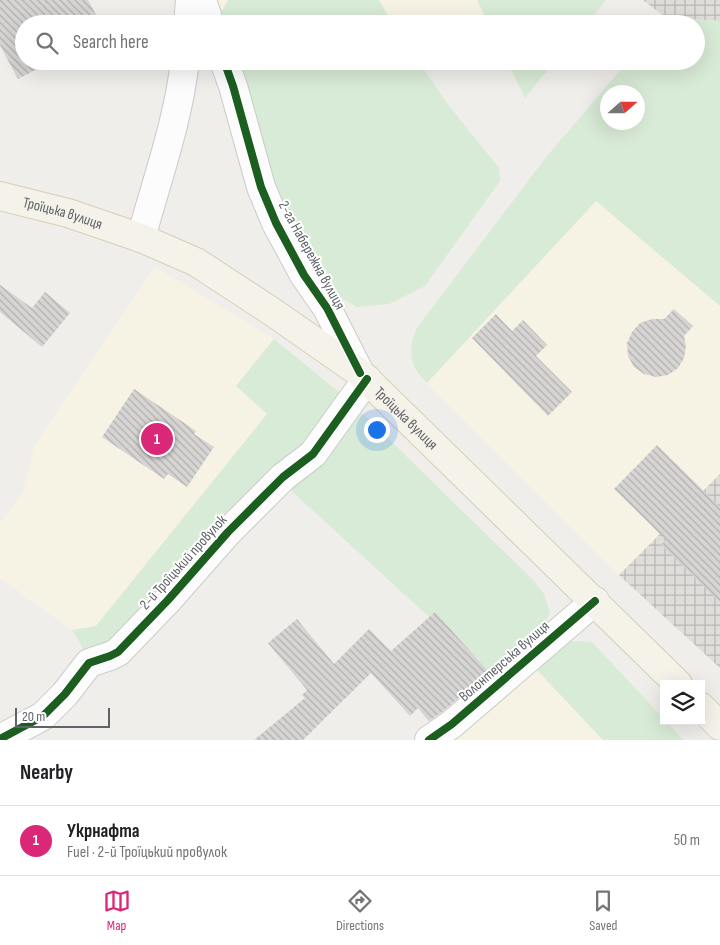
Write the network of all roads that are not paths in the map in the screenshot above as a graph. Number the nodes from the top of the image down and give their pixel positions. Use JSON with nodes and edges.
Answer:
{"nodes":[{"id":1,"x":190,"y":0,"type":"edge"},
{"id":2,"x":202,"y":0,"type":"edge"},
{"id":3,"x":189,"y":15,"type":"edge"},
{"id":4,"x":207,"y":15,"type":"edge"},
{"id":5,"x":183,"y":70,"type":"edge"},
{"id":6,"x":227,"y":70,"type":"edge"},
{"id":7,"x":0,"y":196,"type":"edge"},
{"id":8,"x":141,"y":238,"type":"junction"},
{"id":9,"x":364,"y":376,"type":"junction"},
{"id":10,"x":595,"y":601,"type":"junction"},
{"id":11,"x":674,"y":680,"type":"edge"},
{"id":12,"x":705,"y":711,"type":"edge"},
{"id":13,"x":720,"y":726,"type":"edge"},
{"id":14,"x":0,"y":739,"type":"edge"},
{"id":15,"x":429,"y":740,"type":"edge"}],
"edges":[{"from":1,"to":3,"type":"street"},
{"from":2,"to":4,"type":"street"},
{"from":5,"to":8,"type":"street"},
{"from":6,"to":9,"type":"street","name":"2-га Набережна вулиця"},
{"from":7,"to":8,"type":"main road","name":"Троїцька вулиця"},
{"from":8,"to":9,"type":"main road","name":"Троїцька вулиця"},
{"from":9,"to":10,"type":"main road","name":"Троїцька вулиця"},
{"from":9,"to":14,"type":"street","name":"2-й Троїцький провулок"},
{"from":10,"to":11,"type":"main road","name":"Троїцька вулиця"},
{"from":10,"to":15,"type":"street","name":"Волонтерська вулиця"},
{"from":12,"to":13,"type":"main road"}]}
